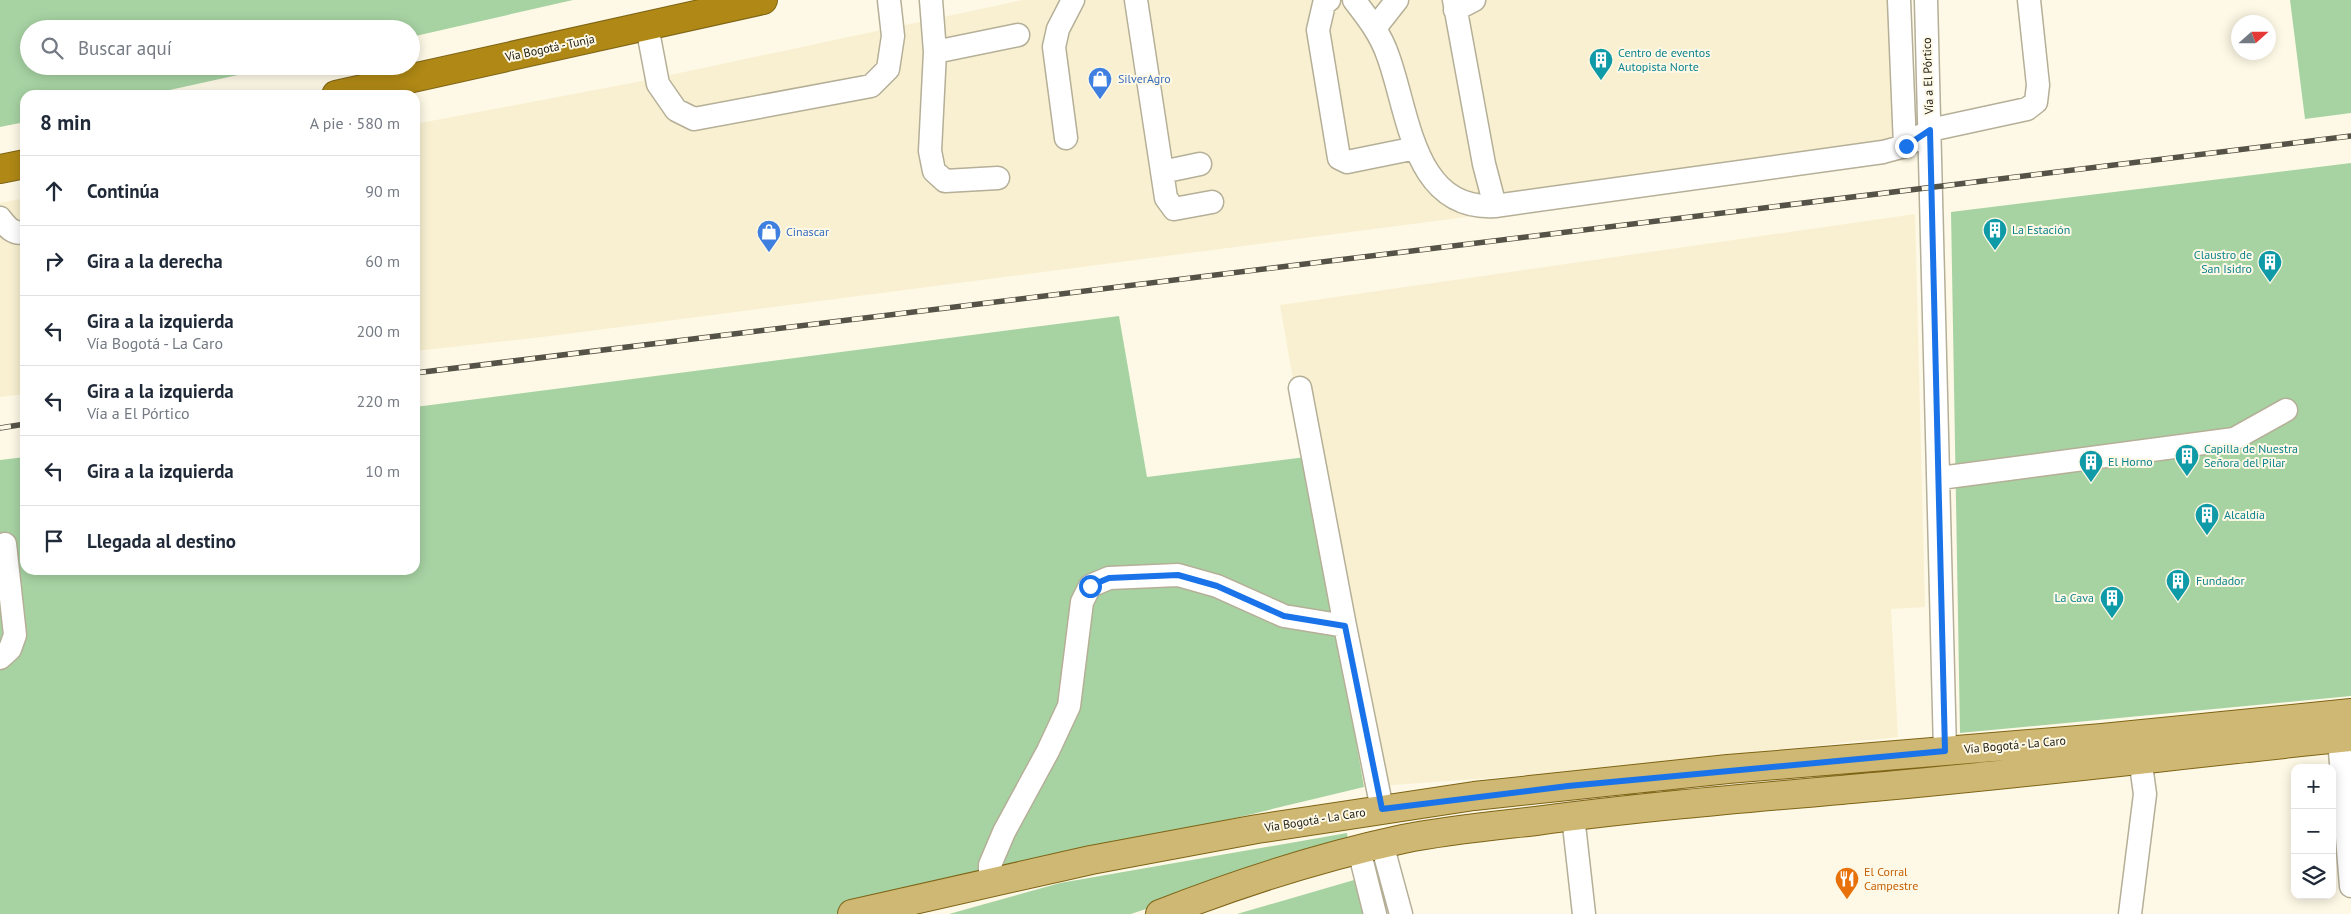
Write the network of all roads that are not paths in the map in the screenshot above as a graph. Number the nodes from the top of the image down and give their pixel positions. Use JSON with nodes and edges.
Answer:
{"nodes":[{"id":1,"x":763,"y":0,"type":"edge"},
{"id":2,"x":889,"y":0,"type":"edge"},
{"id":3,"x":932,"y":0,"type":"edge"},
{"id":4,"x":1073,"y":0,"type":"edge"},
{"id":5,"x":1136,"y":0,"type":"edge"},
{"id":6,"x":1329,"y":0,"type":"edge"},
{"id":7,"x":1354,"y":0,"type":"edge"},
{"id":8,"x":1397,"y":0,"type":"edge"},
{"id":9,"x":1899,"y":0,"type":"edge"},
{"id":10,"x":1926,"y":0,"type":"edge"},
{"id":11,"x":2029,"y":0,"type":"edge"},
{"id":12,"x":1461,"y":3,"type":"edge"},
{"id":13,"x":647,"y":26,"type":"junction"},
{"id":14,"x":1375,"y":28,"type":"junction"},
{"id":15,"x":1018,"y":35,"type":"dead end"},
{"id":16,"x":934,"y":52,"type":"junction"},
{"id":17,"x":359,"y":90,"type":"edge"},
{"id":18,"x":1930,"y":130,"type":"junction"},
{"id":19,"x":1066,"y":138,"type":"dead end"},
{"id":20,"x":1906,"y":146,"type":"junction"},
{"id":21,"x":1416,"y":148,"type":"junction"},
{"id":22,"x":1200,"y":164,"type":"dead end"},
{"id":23,"x":20,"y":165,"type":"edge"},
{"id":24,"x":0,"y":169,"type":"edge"},
{"id":25,"x":1162,"y":172,"type":"junction"},
{"id":26,"x":998,"y":178,"type":"dead end"},
{"id":27,"x":1212,"y":202,"type":"dead end"},
{"id":28,"x":1495,"y":206,"type":"junction"},
{"id":29,"x":0,"y":218,"type":"edge"},
{"id":30,"x":20,"y":233,"type":"edge"},
{"id":31,"x":1300,"y":388,"type":"dead end"},
{"id":32,"x":2286,"y":410,"type":"dead end"},
{"id":33,"x":1940,"y":478,"type":"junction"},
{"id":34,"x":5,"y":544,"type":"dead end"},
{"id":35,"x":1345,"y":626,"type":"junction"},
{"id":36,"x":0,"y":658,"type":"edge"},
{"id":37,"x":2351,"y":713,"type":"edge"},
{"id":38,"x":2345,"y":738,"type":"edge"},
{"id":39,"x":1945,"y":751,"type":"junction"},
{"id":40,"x":2140,"y":758,"type":"junction"},
{"id":41,"x":1382,"y":809,"type":"junction"},
{"id":42,"x":1573,"y":816,"type":"junction"},
{"id":43,"x":1371,"y":847,"type":"junction"},
{"id":44,"x":990,"y":884,"type":"junction"},
{"id":45,"x":2351,"y":886,"type":"edge"},
{"id":46,"x":852,"y":914,"type":"edge"},
{"id":47,"x":1160,"y":914,"type":"edge"},
{"id":48,"x":1375,"y":914,"type":"edge"},
{"id":49,"x":1401,"y":914,"type":"edge"},
{"id":50,"x":1584,"y":914,"type":"edge"},
{"id":51,"x":2130,"y":914,"type":"edge"}],
"edges":[{"from":1,"to":13,"type":"highway","name":"Vía Bogotá - Tunja"},
{"from":2,"to":13,"type":"street"},
{"from":3,"to":16,"type":"street"},
{"from":4,"to":19,"type":"street"},
{"from":5,"to":25,"type":"street"},
{"from":6,"to":21,"type":"street"},
{"from":7,"to":14,"type":"street"},
{"from":8,"to":14,"type":"street"},
{"from":9,"to":20,"type":"street"},
{"from":10,"to":18,"type":"street","name":"Vía a El Pórtico"},
{"from":11,"to":18,"type":"street"},
{"from":12,"to":28,"type":"street"},
{"from":13,"to":17,"type":"highway","name":"Vía Bogotá - Tunja"},
{"from":14,"to":21,"type":"street"},
{"from":15,"to":16,"type":"street"},
{"from":16,"to":26,"type":"street"},
{"from":18,"to":20,"type":"street"},
{"from":18,"to":33,"type":"street","name":"Vía a El Pórtico"},
{"from":20,"to":28,"type":"street"},
{"from":21,"to":28,"type":"street"},
{"from":22,"to":25,"type":"street"},
{"from":23,"to":24,"type":"highway"},
{"from":25,"to":27,"type":"street"},
{"from":29,"to":30,"type":"street"},
{"from":31,"to":35,"type":"street"},
{"from":32,"to":33,"type":"street"},
{"from":33,"to":39,"type":"street","name":"Vía a El Pórtico"},
{"from":34,"to":36,"type":"street"},
{"from":35,"to":41,"type":"street"},
{"from":35,"to":44,"type":"street"},
{"from":37,"to":39,"type":"main road","name":"Vía Bogotá - La Caro"},
{"from":38,"to":40,"type":"main road"},
{"from":38,"to":45,"type":"street"},
{"from":39,"to":41,"type":"main road","name":"Vía Bogotá - La Caro"},
{"from":40,"to":42,"type":"main road"},
{"from":40,"to":51,"type":"street"},
{"from":41,"to":44,"type":"main road","name":"Vía Bogotá - La Caro"},
{"from":42,"to":43,"type":"main road"},
{"from":42,"to":50,"type":"street"},
{"from":43,"to":47,"type":"main road"},
{"from":43,"to":48,"type":"street"},
{"from":43,"to":49,"type":"street"},
{"from":44,"to":46,"type":"main road","name":"Vía Bogotá - La Caro"}]}
